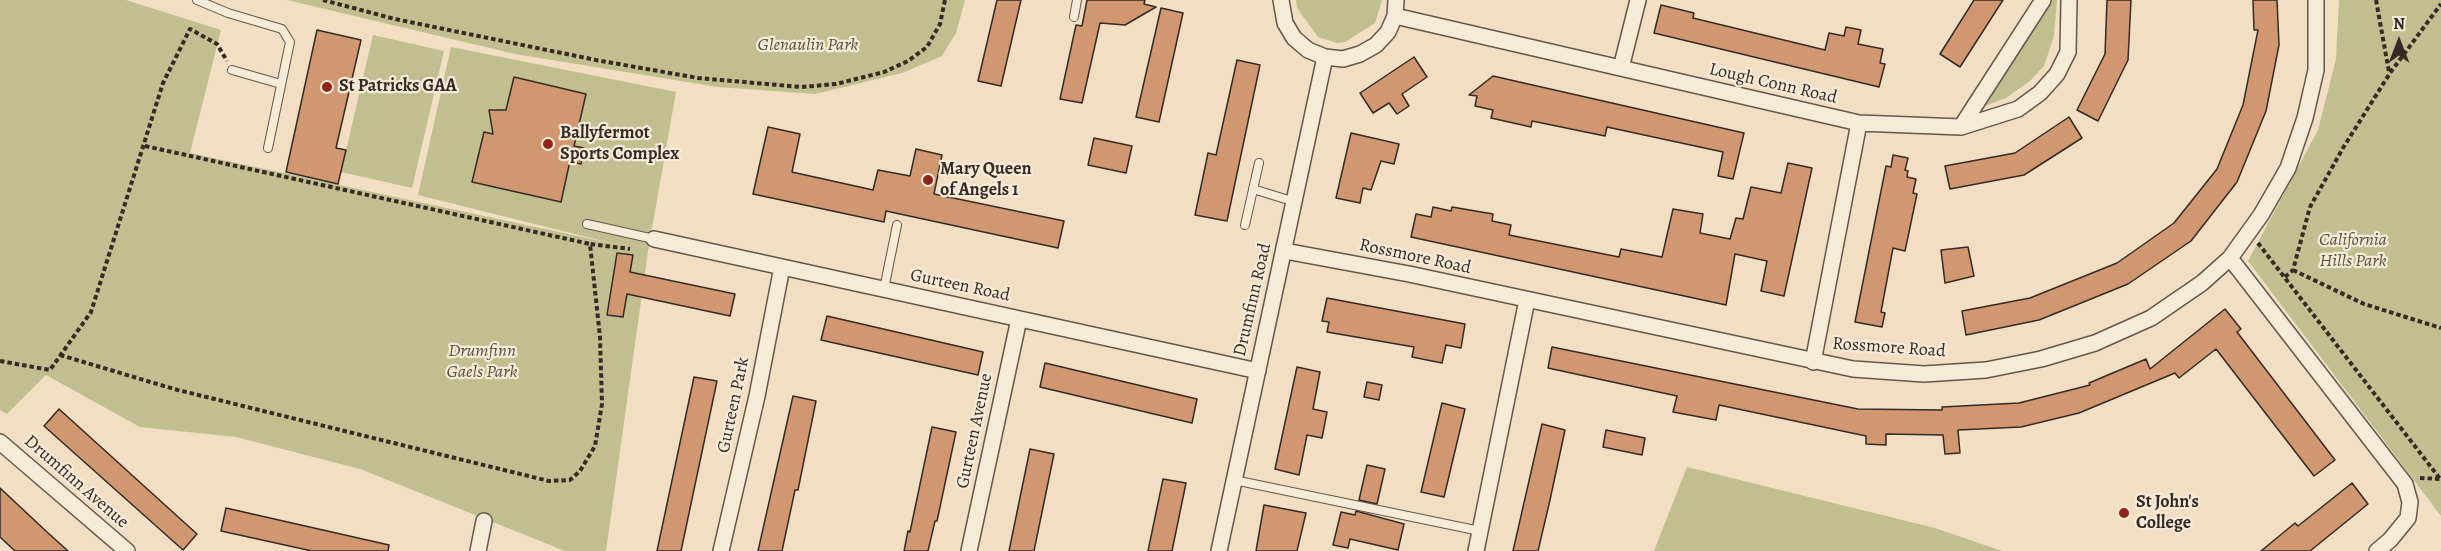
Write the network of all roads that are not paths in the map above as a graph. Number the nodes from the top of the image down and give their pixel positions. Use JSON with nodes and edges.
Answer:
{"nodes":[{"id":1,"x":197,"y":0,"type":"edge"},
{"id":2,"x":1077,"y":0,"type":"edge"},
{"id":3,"x":1281,"y":0,"type":"edge"},
{"id":4,"x":1638,"y":0,"type":"edge"},
{"id":5,"x":2043,"y":0,"type":"edge"},
{"id":6,"x":2069,"y":0,"type":"edge"},
{"id":7,"x":2316,"y":0,"type":"edge"},
{"id":8,"x":1396,"y":8,"type":"edge"},
{"id":9,"x":1074,"y":16,"type":"dead end"},
{"id":10,"x":1325,"y":57,"type":"junction"},
{"id":11,"x":1621,"y":68,"type":"junction"},
{"id":12,"x":232,"y":70,"type":"road end"},
{"id":13,"x":281,"y":84,"type":"junction"},
{"id":14,"x":1859,"y":123,"type":"junction"},
{"id":15,"x":1961,"y":127,"type":"junction"},
{"id":16,"x":268,"y":148,"type":"dead end"},
{"id":17,"x":1259,"y":163,"type":"dead end"},
{"id":18,"x":1253,"y":189,"type":"junction"},
{"id":19,"x":1295,"y":202,"type":"junction"},
{"id":20,"x":587,"y":224,"type":"dead end"},
{"id":21,"x":897,"y":225,"type":"dead end"},
{"id":22,"x":1245,"y":225,"type":"dead end"},
{"id":23,"x":654,"y":239,"type":"joint"},
{"id":24,"x":1285,"y":251,"type":"junction"},
{"id":25,"x":2230,"y":258,"type":"junction"},
{"id":26,"x":782,"y":267,"type":"junction"},
{"id":27,"x":884,"y":289,"type":"junction"},
{"id":28,"x":1527,"y":300,"type":"junction"},
{"id":29,"x":1019,"y":319,"type":"junction"},
{"id":30,"x":1813,"y":362,"type":"junction"},
{"id":31,"x":1258,"y":371,"type":"junction"},
{"id":32,"x":0,"y":442,"type":"edge"},
{"id":33,"x":1234,"y":480,"type":"junction"},
{"id":34,"x":484,"y":521,"type":"dead end"},
{"id":35,"x":1480,"y":531,"type":"junction"},
{"id":36,"x":127,"y":551,"type":"edge"},
{"id":37,"x":478,"y":551,"type":"edge"},
{"id":38,"x":721,"y":551,"type":"edge"},
{"id":39,"x":969,"y":551,"type":"edge"},
{"id":40,"x":1219,"y":551,"type":"edge"},
{"id":41,"x":1476,"y":551,"type":"edge"},
{"id":42,"x":2377,"y":551,"type":"edge"}],
"edges":[{"from":1,"to":13,"type":"lane"},
{"from":2,"to":9,"type":"lane"},
{"from":3,"to":10,"type":"street"},
{"from":4,"to":11,"type":"street"},
{"from":5,"to":15,"type":"street"},
{"from":6,"to":15,"type":"street","name":"Lough Conn Road"},
{"from":7,"to":25,"type":"street","name":"Rossmore Road"},
{"from":8,"to":10,"type":"street"},
{"from":8,"to":11,"type":"street","name":"Lough Conn Road"},
{"from":10,"to":19,"type":"street","name":"Drumfinn Road"},
{"from":11,"to":14,"type":"street","name":"Lough Conn Road"},
{"from":12,"to":13,"type":"lane"},
{"from":13,"to":16,"type":"lane"},
{"from":14,"to":15,"type":"street","name":"Lough Conn Road"},
{"from":14,"to":30,"type":"street"},
{"from":17,"to":18,"type":"lane"},
{"from":18,"to":19,"type":"lane"},
{"from":18,"to":22,"type":"lane"},
{"from":19,"to":24,"type":"street","name":"Drumfinn Road"},
{"from":20,"to":23,"type":"lane"},
{"from":21,"to":27,"type":"lane"},
{"from":23,"to":26,"type":"street","name":"Gurteen Road"},
{"from":24,"to":28,"type":"street","name":"Rossmore Road"},
{"from":24,"to":31,"type":"street","name":"Drumfinn Road"},
{"from":25,"to":30,"type":"street","name":"Rossmore Road"},
{"from":25,"to":42,"type":"street"},
{"from":26,"to":27,"type":"street","name":"Gurteen Road"},
{"from":26,"to":38,"type":"street","name":"Gurteen Park"},
{"from":27,"to":29,"type":"street","name":"Gurteen Road"},
{"from":28,"to":30,"type":"street","name":"Rossmore Road"},
{"from":28,"to":35,"type":"street"},
{"from":29,"to":31,"type":"street","name":"Gurteen Road"},
{"from":29,"to":39,"type":"street","name":"Gurteen Avenue"},
{"from":31,"to":33,"type":"street","name":"Drumfinn Road"},
{"from":32,"to":36,"type":"street","name":"Drumfinn Avenue"},
{"from":33,"to":35,"type":"lane"},
{"from":33,"to":40,"type":"street","name":"Drumfinn Road"},
{"from":34,"to":37,"type":"street"},
{"from":35,"to":41,"type":"street"}]}
